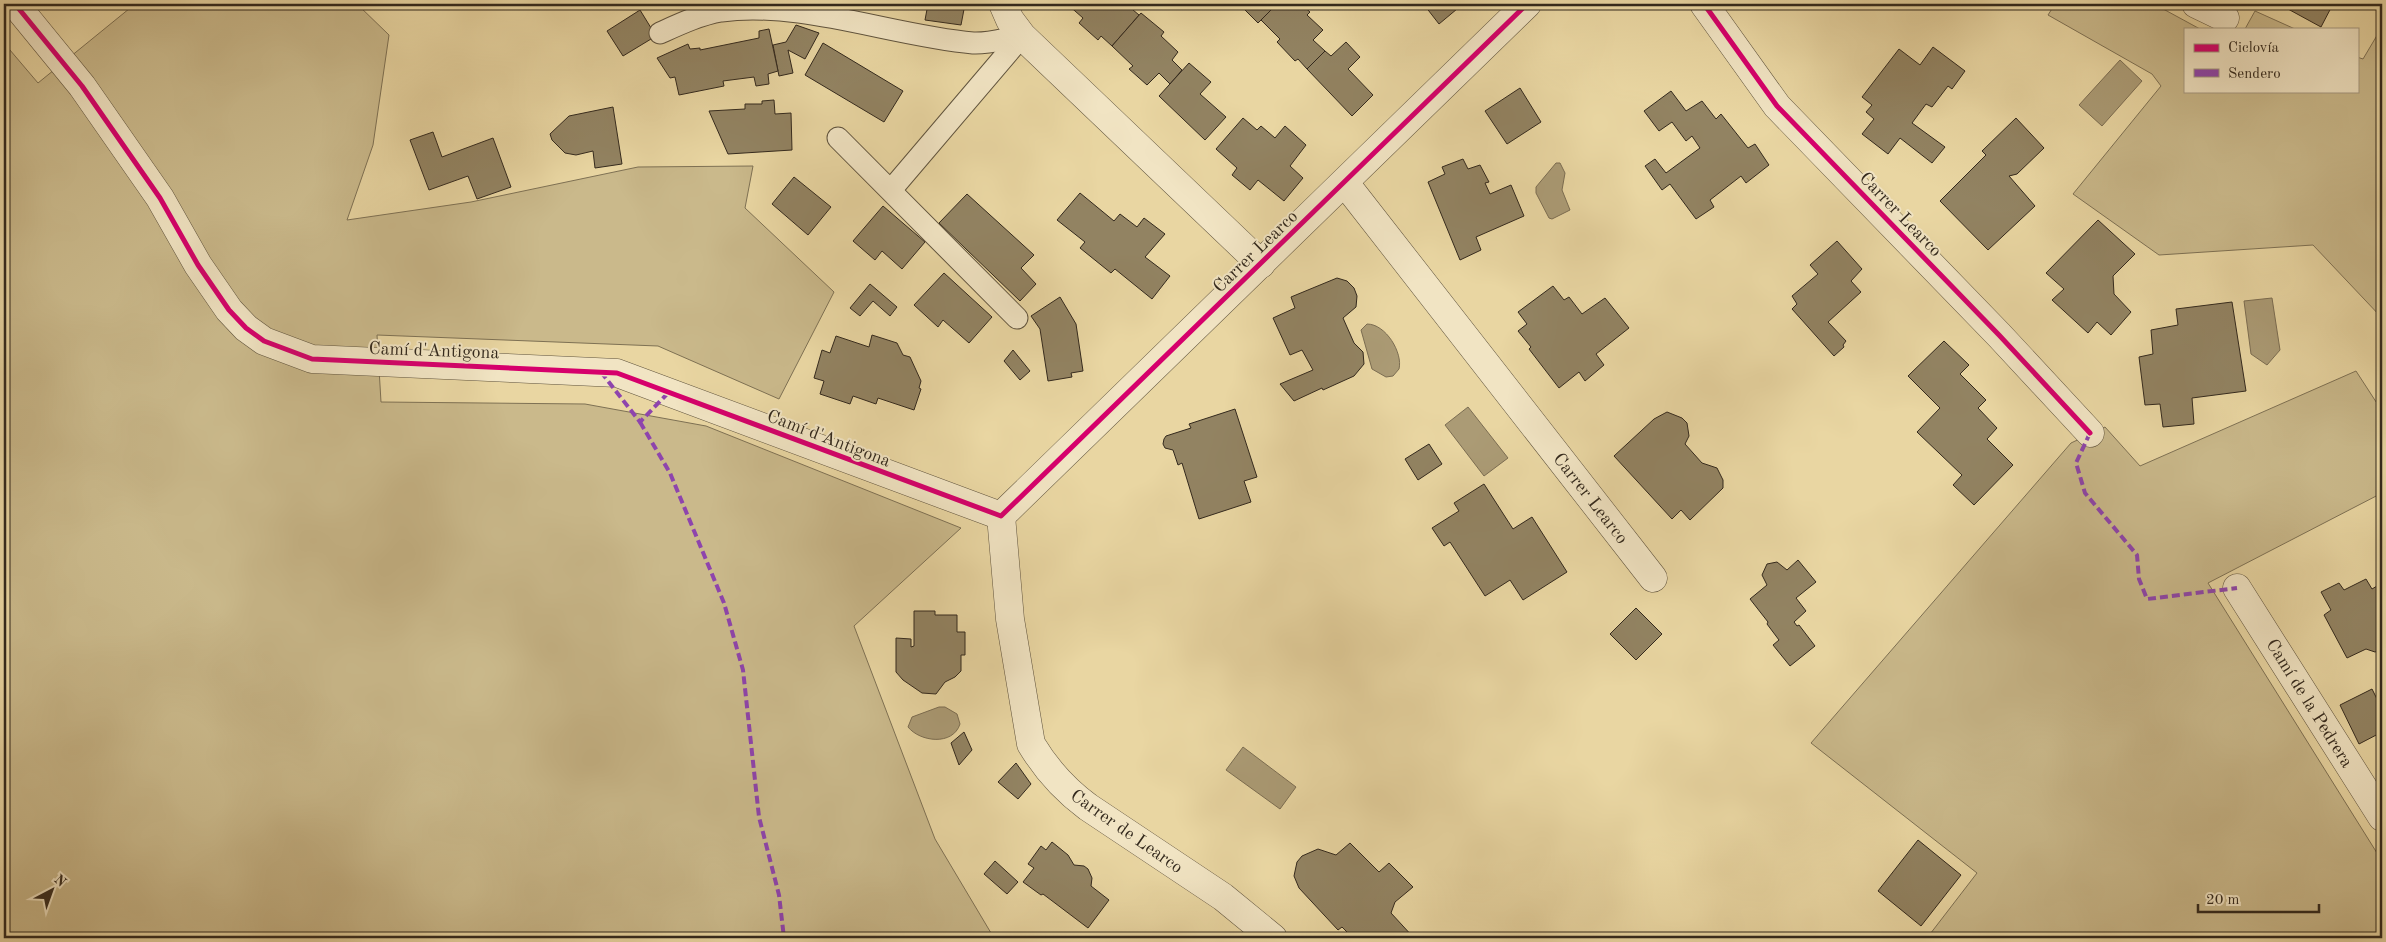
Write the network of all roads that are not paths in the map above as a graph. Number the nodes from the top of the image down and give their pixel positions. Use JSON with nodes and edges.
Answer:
{"nodes":[{"id":1,"x":15,"y":4,"type":"edge"},
{"id":2,"x":1003,"y":4,"type":"edge"},
{"id":3,"x":1527,"y":4,"type":"edge"},
{"id":4,"x":1704,"y":4,"type":"edge"},
{"id":5,"x":2196,"y":4,"type":"edge"},
{"id":6,"x":2224,"y":18,"type":"dead end"},
{"id":7,"x":660,"y":33,"type":"dead end"},
{"id":8,"x":1022,"y":36,"type":"junction"},
{"id":9,"x":838,"y":138,"type":"dead end"},
{"id":10,"x":1345,"y":183,"type":"junction"},
{"id":11,"x":891,"y":190,"type":"junction"},
{"id":12,"x":1261,"y":264,"type":"junction"},
{"id":13,"x":1017,"y":318,"type":"dead end"},
{"id":14,"x":2090,"y":434,"type":"dead end"},
{"id":15,"x":1001,"y":516,"type":"junction"},
{"id":16,"x":1653,"y":578,"type":"dead end"},
{"id":17,"x":2237,"y":588,"type":"dead end"},
{"id":18,"x":2382,"y":817,"type":"edge"},
{"id":19,"x":1273,"y":938,"type":"edge"}],
"edges":[{"from":1,"to":15,"type":"street","name":"Camí d'Antigona"},
{"from":2,"to":8,"type":"street","name":"Carrer Learco"},
{"from":3,"to":10,"type":"street","name":"Carrer Learco"},
{"from":4,"to":14,"type":"street","name":"Carrer Learco"},
{"from":5,"to":6,"type":"street"},
{"from":7,"to":8,"type":"lane"},
{"from":8,"to":11,"type":"lane"},
{"from":8,"to":12,"type":"street","name":"Carrer Learco"},
{"from":9,"to":11,"type":"lane"},
{"from":10,"to":12,"type":"street","name":"Carrer Learco"},
{"from":10,"to":16,"type":"street","name":"Carrer Learco"},
{"from":11,"to":13,"type":"lane"},
{"from":12,"to":15,"type":"street","name":"Carrer Learco"},
{"from":15,"to":19,"type":"street","name":"Carrer de Learco"},
{"from":17,"to":18,"type":"street","name":"Camí de la Pedrera"}]}
